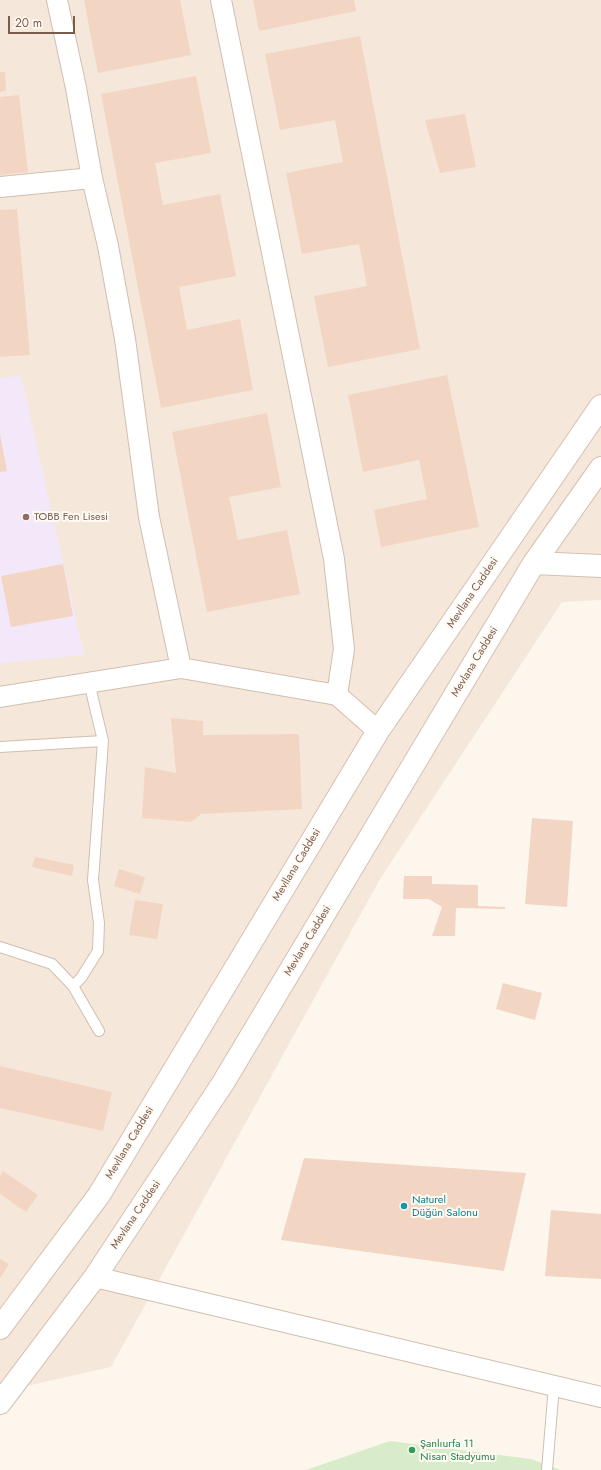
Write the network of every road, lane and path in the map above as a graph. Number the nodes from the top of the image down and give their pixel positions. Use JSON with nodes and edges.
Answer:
{"nodes":[{"id":1,"x":57,"y":0,"type":"edge"},
{"id":2,"x":221,"y":0,"type":"edge"},
{"id":3,"x":92,"y":178,"type":"junction"},
{"id":4,"x":0,"y":187,"type":"edge"},
{"id":5,"x":601,"y":406,"type":"edge"},
{"id":6,"x":601,"y":468,"type":"edge"},
{"id":7,"x":534,"y":563,"type":"junction"},
{"id":8,"x":601,"y":566,"type":"edge"},
{"id":9,"x":181,"y":668,"type":"junction"},
{"id":10,"x":89,"y":682,"type":"junction"},
{"id":11,"x":337,"y":695,"type":"junction"},
{"id":12,"x":0,"y":697,"type":"edge"},
{"id":13,"x":378,"y":731,"type":"junction"},
{"id":14,"x":103,"y":741,"type":"junction"},
{"id":15,"x":0,"y":748,"type":"edge"},
{"id":16,"x":0,"y":947,"type":"edge"},
{"id":17,"x":73,"y":986,"type":"junction"},
{"id":18,"x":98,"y":1031,"type":"dead end"},
{"id":19,"x":95,"y":1277,"type":"junction"},
{"id":20,"x":0,"y":1328,"type":"edge"},
{"id":21,"x":554,"y":1386,"type":"junction"},
{"id":22,"x":601,"y":1397,"type":"edge"},
{"id":23,"x":0,"y":1403,"type":"edge"},
{"id":24,"x":547,"y":1470,"type":"edge"}],
"edges":[{"from":1,"to":3,"type":"street"},
{"from":2,"to":11,"type":"street"},
{"from":3,"to":4,"type":"street"},
{"from":3,"to":9,"type":"street"},
{"from":5,"to":13,"type":"main road","name":"Mevllana Caddesi"},
{"from":6,"to":7,"type":"main road","name":"Mevlana Caddesi"},
{"from":7,"to":8,"type":"main road"},
{"from":7,"to":19,"type":"main road","name":"Mevlana Caddesi"},
{"from":9,"to":10,"type":"street"},
{"from":9,"to":11,"type":"street"},
{"from":10,"to":12,"type":"street"},
{"from":10,"to":14,"type":"lane"},
{"from":11,"to":13,"type":"street"},
{"from":13,"to":20,"type":"main road","name":"Mevllana Caddesi"},
{"from":14,"to":15,"type":"lane"},
{"from":14,"to":17,"type":"lane"},
{"from":16,"to":17,"type":"lane"},
{"from":17,"to":18,"type":"lane"},
{"from":19,"to":21,"type":"street"},
{"from":19,"to":23,"type":"main road","name":"Mevlana Caddesi"},
{"from":21,"to":22,"type":"street"},
{"from":21,"to":24,"type":"lane"}]}
